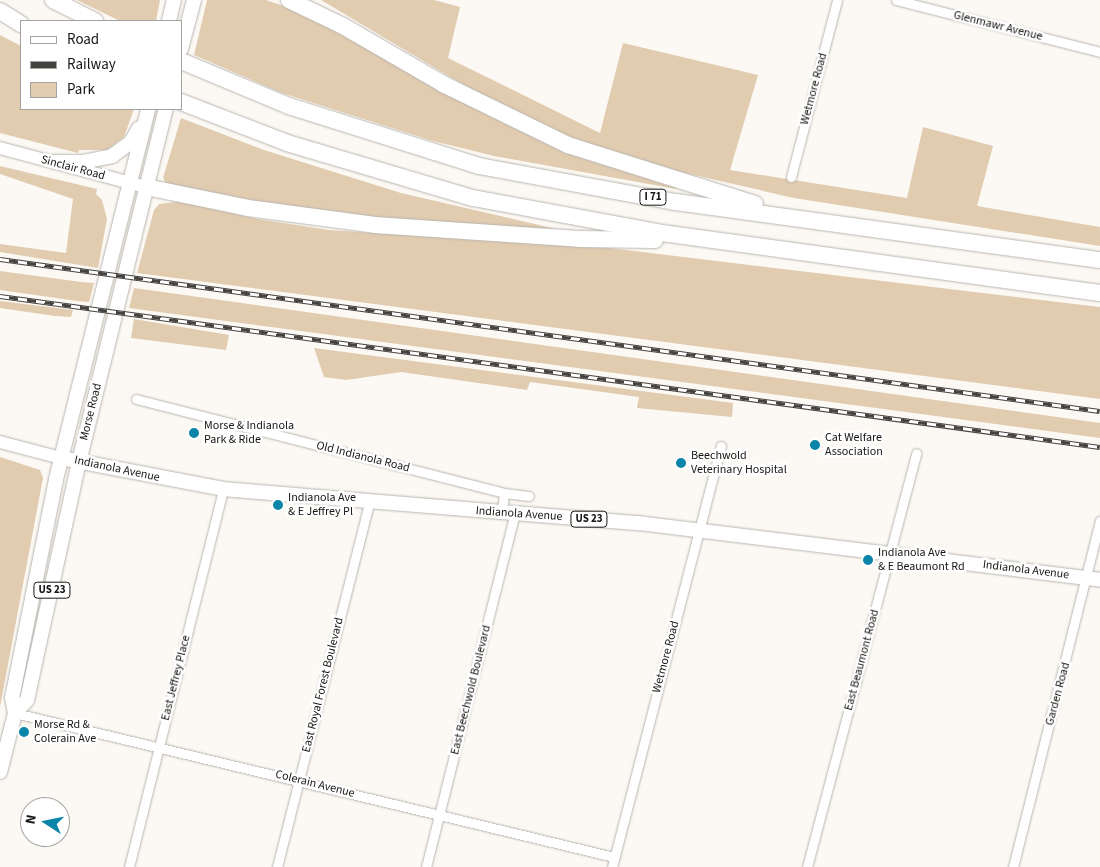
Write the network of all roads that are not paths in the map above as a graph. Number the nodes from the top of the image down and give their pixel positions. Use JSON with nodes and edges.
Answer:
{"nodes":[{"id":1,"x":52,"y":0,"type":"edge"},
{"id":2,"x":174,"y":0,"type":"edge"},
{"id":3,"x":194,"y":0,"type":"edge"},
{"id":4,"x":290,"y":0,"type":"edge"},
{"id":5,"x":836,"y":0,"type":"edge"},
{"id":6,"x":896,"y":0,"type":"edge"},
{"id":7,"x":0,"y":11,"type":"edge"},
{"id":8,"x":0,"y":20,"type":"edge"},
{"id":9,"x":93,"y":20,"type":"edge"},
{"id":10,"x":169,"y":20,"type":"edge"},
{"id":11,"x":20,"y":23,"type":"edge"},
{"id":12,"x":20,"y":31,"type":"edge"},
{"id":13,"x":182,"y":46,"type":"edge"},
{"id":14,"x":1100,"y":52,"type":"edge"},
{"id":15,"x":182,"y":61,"type":"edge"},
{"id":16,"x":182,"y":102,"type":"edge"},
{"id":17,"x":166,"y":110,"type":"edge"},
{"id":18,"x":147,"y":113,"type":"edge"},
{"id":19,"x":0,"y":148,"type":"edge"},
{"id":20,"x":54,"y":162,"type":"junction"},
{"id":21,"x":791,"y":177,"type":"dead end"},
{"id":22,"x":128,"y":183,"type":"junction"},
{"id":23,"x":146,"y":187,"type":"junction"},
{"id":24,"x":827,"y":222,"type":"junction"},
{"id":25,"x":713,"y":240,"type":"junction"},
{"id":26,"x":1100,"y":260,"type":"edge"},
{"id":27,"x":1100,"y":293,"type":"edge"},
{"id":28,"x":136,"y":399,"type":"dead end"},
{"id":29,"x":0,"y":442,"type":"edge"},
{"id":30,"x":721,"y":446,"type":"dead end"},
{"id":31,"x":916,"y":453,"type":"dead end"},
{"id":32,"x":61,"y":458,"type":"junction"},
{"id":33,"x":79,"y":462,"type":"junction"},
{"id":34,"x":223,"y":489,"type":"junction"},
{"id":35,"x":504,"y":493,"type":"junction"},
{"id":36,"x":529,"y":496,"type":"dead end"},
{"id":37,"x":369,"y":504,"type":"junction"},
{"id":38,"x":508,"y":513,"type":"junction"},
{"id":39,"x":1100,"y":521,"type":"edge"},
{"id":40,"x":699,"y":530,"type":"junction"},
{"id":41,"x":889,"y":553,"type":"junction"},
{"id":42,"x":1094,"y":579,"type":"edge"},
{"id":43,"x":15,"y":713,"type":"junction"},
{"id":44,"x":159,"y":747,"type":"junction"},
{"id":45,"x":0,"y":772,"type":"edge"},
{"id":46,"x":299,"y":781,"type":"junction"},
{"id":47,"x":439,"y":814,"type":"junction"},
{"id":48,"x":614,"y":857,"type":"junction"},
{"id":49,"x":128,"y":867,"type":"edge"},
{"id":50,"x":277,"y":867,"type":"edge"},
{"id":51,"x":426,"y":867,"type":"edge"},
{"id":52,"x":612,"y":867,"type":"edge"},
{"id":53,"x":807,"y":867,"type":"edge"},
{"id":54,"x":1013,"y":867,"type":"edge"}],
"edges":[{"from":1,"to":9,"type":"highway"},
{"from":2,"to":10,"type":"main road"},
{"from":3,"to":13,"type":"main road"},
{"from":4,"to":24,"type":"highway"},
{"from":5,"to":21,"type":"street","name":"Wetmore Road"},
{"from":6,"to":14,"type":"street","name":"Glenmawr Avenue"},
{"from":7,"to":11,"type":"highway"},
{"from":8,"to":12,"type":"highway"},
{"from":15,"to":24,"type":"highway","number":"I 71"},
{"from":16,"to":25,"type":"highway"},
{"from":17,"to":23,"type":"main road","name":"Morse Road"},
{"from":18,"to":20,"type":"main road"},
{"from":18,"to":22,"type":"main road","name":"Morse Road"},
{"from":19,"to":20,"type":"main road","name":"Sinclair Road"},
{"from":20,"to":22,"type":"main road","name":"Sinclair Road"},
{"from":22,"to":23,"type":"main road","name":"Sinclair Road"},
{"from":22,"to":32,"type":"main road","name":"Morse Road"},
{"from":23,"to":25,"type":"highway"},
{"from":23,"to":33,"type":"main road","name":"Morse Road"},
{"from":24,"to":26,"type":"highway","number":"I 71"},
{"from":25,"to":27,"type":"highway"},
{"from":28,"to":35,"type":"street","name":"Old Indianola Road"},
{"from":29,"to":32,"type":"main road","name":"Indianola Avenue"},
{"from":30,"to":40,"type":"street","name":"Wetmore Road"},
{"from":31,"to":41,"type":"street","name":"East Beaumont Road"},
{"from":32,"to":33,"type":"main road","name":"Indianola Avenue","number":"US 23"},
{"from":32,"to":43,"type":"main road","name":"Morse Road","number":"US 23"},
{"from":33,"to":34,"type":"main road","name":"Indianola Avenue","number":"US 23"},
{"from":33,"to":43,"type":"main road","name":"Morse Road","number":"US 23"},
{"from":34,"to":37,"type":"main road","name":"Indianola Avenue","number":"US 23"},
{"from":34,"to":44,"type":"street","name":"East Jeffrey Place"},
{"from":35,"to":36,"type":"street","name":"Old Indianola Road"},
{"from":35,"to":38,"type":"street"},
{"from":37,"to":38,"type":"main road","name":"Indianola Avenue","number":"US 23"},
{"from":37,"to":46,"type":"street","name":"East Royal Forest Boulevard"},
{"from":38,"to":40,"type":"main road","name":"Indianola Avenue","number":"US 23"},
{"from":38,"to":47,"type":"street","name":"East Beechwold Boulevard"},
{"from":39,"to":42,"type":"street","name":"Garden Road"},
{"from":40,"to":41,"type":"main road","name":"Indianola Avenue","number":"US 23"},
{"from":40,"to":48,"type":"street","name":"Wetmore Road"},
{"from":41,"to":42,"type":"main road","name":"Indianola Avenue","number":"US 23"},
{"from":41,"to":53,"type":"street","name":"East Beaumont Road"},
{"from":42,"to":54,"type":"street","name":"Garden Road"},
{"from":43,"to":44,"type":"street","name":"Colerain Avenue"},
{"from":43,"to":45,"type":"main road","name":"Morse Road","number":"US 23"},
{"from":44,"to":46,"type":"street","name":"Colerain Avenue"},
{"from":44,"to":49,"type":"street","name":"East Jeffrey Place"},
{"from":46,"to":47,"type":"street","name":"Colerain Avenue"},
{"from":46,"to":50,"type":"street","name":"East Royal Forest Boulevard"},
{"from":47,"to":48,"type":"street","name":"Colerain Avenue"},
{"from":47,"to":51,"type":"street","name":"East Beechwold Boulevard"},
{"from":48,"to":52,"type":"street","name":"Wetmore Road"}]}
